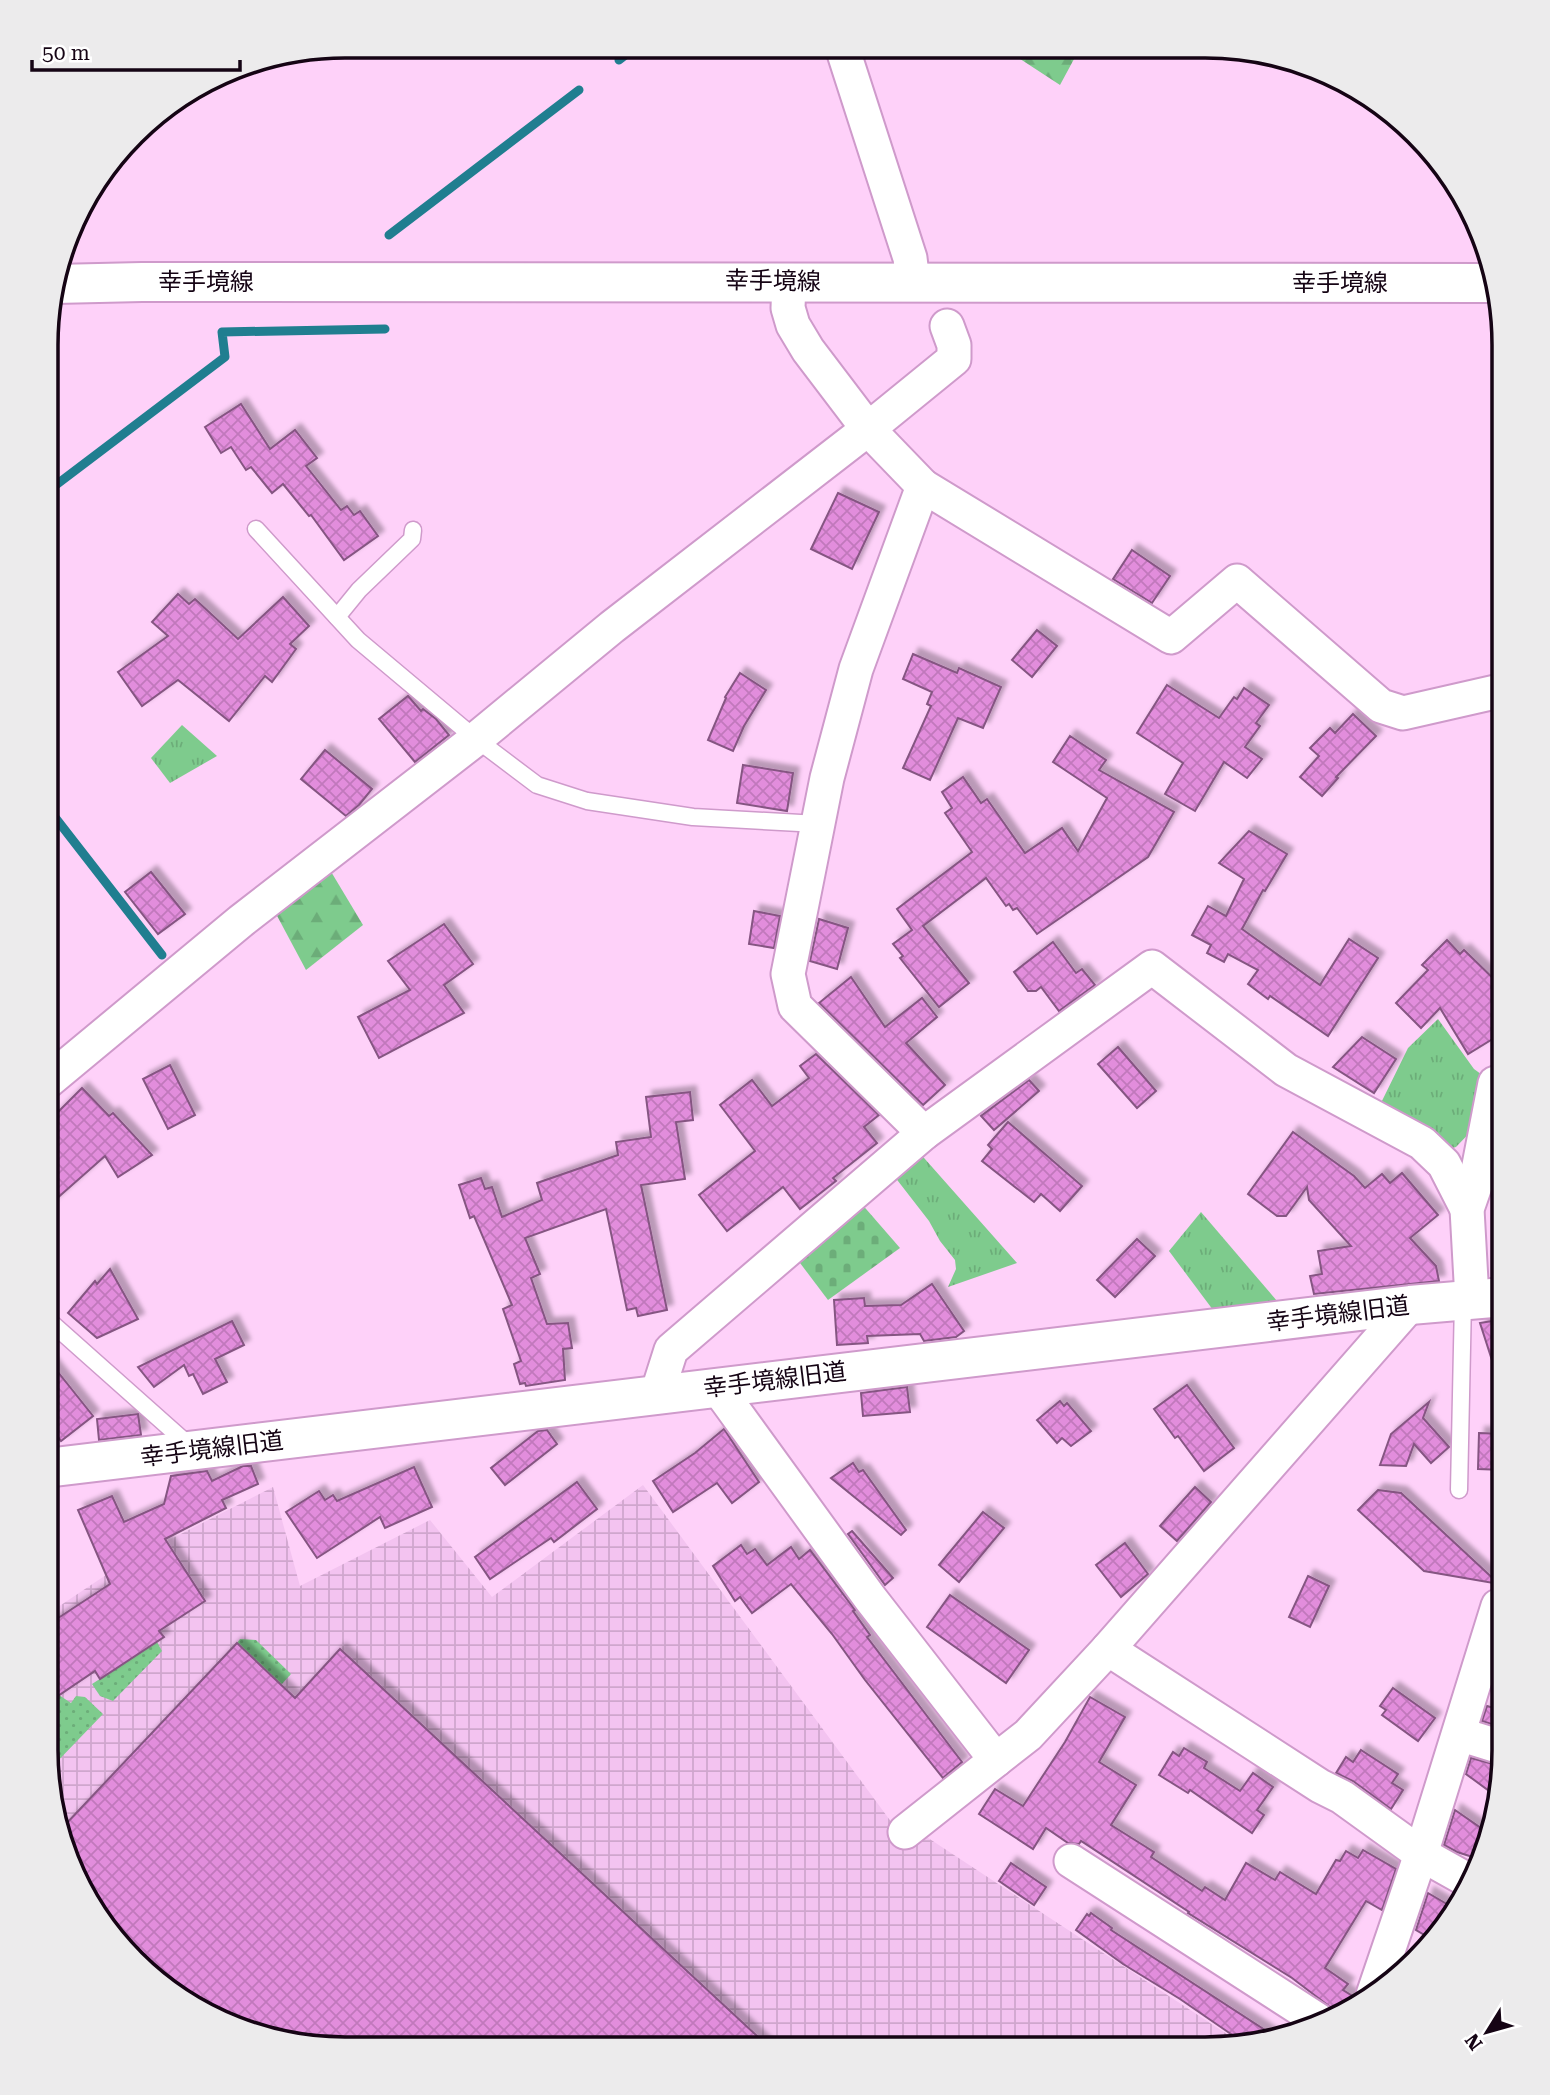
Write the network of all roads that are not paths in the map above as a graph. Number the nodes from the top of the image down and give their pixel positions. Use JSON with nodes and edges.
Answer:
{"nodes":[{"id":1,"x":846,"y":58,"type":"edge"},
{"id":2,"x":789,"y":281,"type":"junction"},
{"id":3,"x":913,"y":283,"type":"junction"},
{"id":4,"x":1485,"y":283,"type":"edge"},
{"id":5,"x":64,"y":284,"type":"edge"},
{"id":6,"x":947,"y":326,"type":"dead end"},
{"id":7,"x":867,"y":429,"type":"junction"},
{"id":8,"x":923,"y":486,"type":"junction"},
{"id":9,"x":256,"y":529,"type":"dead end"},
{"id":10,"x":413,"y":530,"type":"dead end"},
{"id":11,"x":337,"y":617,"type":"junction"},
{"id":12,"x":1492,"y":693,"type":"edge"},
{"id":13,"x":476,"y":739,"type":"junction"},
{"id":14,"x":818,"y":824,"type":"junction"},
{"id":15,"x":58,"y":1073,"type":"edge"},
{"id":16,"x":1492,"y":1094,"type":"edge"},
{"id":17,"x":924,"y":1133,"type":"junction"},
{"id":18,"x":1467,"y":1209,"type":"junction"},
{"id":19,"x":1480,"y":1299,"type":"edge"},
{"id":20,"x":1410,"y":1305,"type":"junction"},
{"id":21,"x":58,"y":1329,"type":"edge"},
{"id":22,"x":717,"y":1387,"type":"junction"},
{"id":23,"x":657,"y":1394,"type":"junction"},
{"id":24,"x":195,"y":1451,"type":"junction"},
{"id":25,"x":58,"y":1467,"type":"edge"},
{"id":26,"x":1459,"y":1490,"type":"dead end"},
{"id":27,"x":1492,"y":1626,"type":"edge"},
{"id":28,"x":1108,"y":1649,"type":"junction"},
{"id":29,"x":1459,"y":1734,"type":"junction"},
{"id":30,"x":1492,"y":1744,"type":"edge"},
{"id":31,"x":996,"y":1760,"type":"junction"},
{"id":32,"x":905,"y":1832,"type":"dead end"},
{"id":33,"x":1422,"y":1854,"type":"junction"},
{"id":34,"x":1071,"y":1861,"type":"dead end"},
{"id":35,"x":1463,"y":1877,"type":"edge"},
{"id":36,"x":1379,"y":1979,"type":"edge"},
{"id":37,"x":1312,"y":2016,"type":"edge"}],
"edges":[{"from":1,"to":3,"type":"street"},
{"from":2,"to":3,"type":"main road","name":"幸手境線"},
{"from":2,"to":5,"type":"main road","name":"幸手境線"},
{"from":2,"to":7,"type":"street"},
{"from":3,"to":4,"type":"main road","name":"幸手境線"},
{"from":6,"to":7,"type":"street"},
{"from":7,"to":8,"type":"street"},
{"from":7,"to":13,"type":"street"},
{"from":8,"to":12,"type":"street"},
{"from":8,"to":14,"type":"street"},
{"from":9,"to":11,"type":"lane"},
{"from":10,"to":11,"type":"lane"},
{"from":11,"to":13,"type":"lane"},
{"from":13,"to":14,"type":"lane"},
{"from":13,"to":15,"type":"street"},
{"from":14,"to":17,"type":"street"},
{"from":16,"to":18,"type":"street"},
{"from":17,"to":18,"type":"street"},
{"from":17,"to":23,"type":"street"},
{"from":18,"to":19,"type":"street"},
{"from":19,"to":20,"type":"main road","name":"幸手境線旧道"},
{"from":19,"to":26,"type":"lane"},
{"from":20,"to":22,"type":"main road","name":"幸手境線旧道"},
{"from":20,"to":28,"type":"street"},
{"from":21,"to":24,"type":"lane"},
{"from":22,"to":23,"type":"main road","name":"幸手境線旧道"},
{"from":22,"to":31,"type":"street"},
{"from":23,"to":24,"type":"main road","name":"幸手境線旧道"},
{"from":24,"to":25,"type":"main road","name":"幸手境線旧道"},
{"from":27,"to":29,"type":"street"},
{"from":28,"to":31,"type":"street"},
{"from":28,"to":33,"type":"street"},
{"from":29,"to":30,"type":"street"},
{"from":29,"to":33,"type":"street"},
{"from":31,"to":32,"type":"street"},
{"from":33,"to":35,"type":"street"},
{"from":33,"to":36,"type":"street"},
{"from":34,"to":37,"type":"street"}]}
